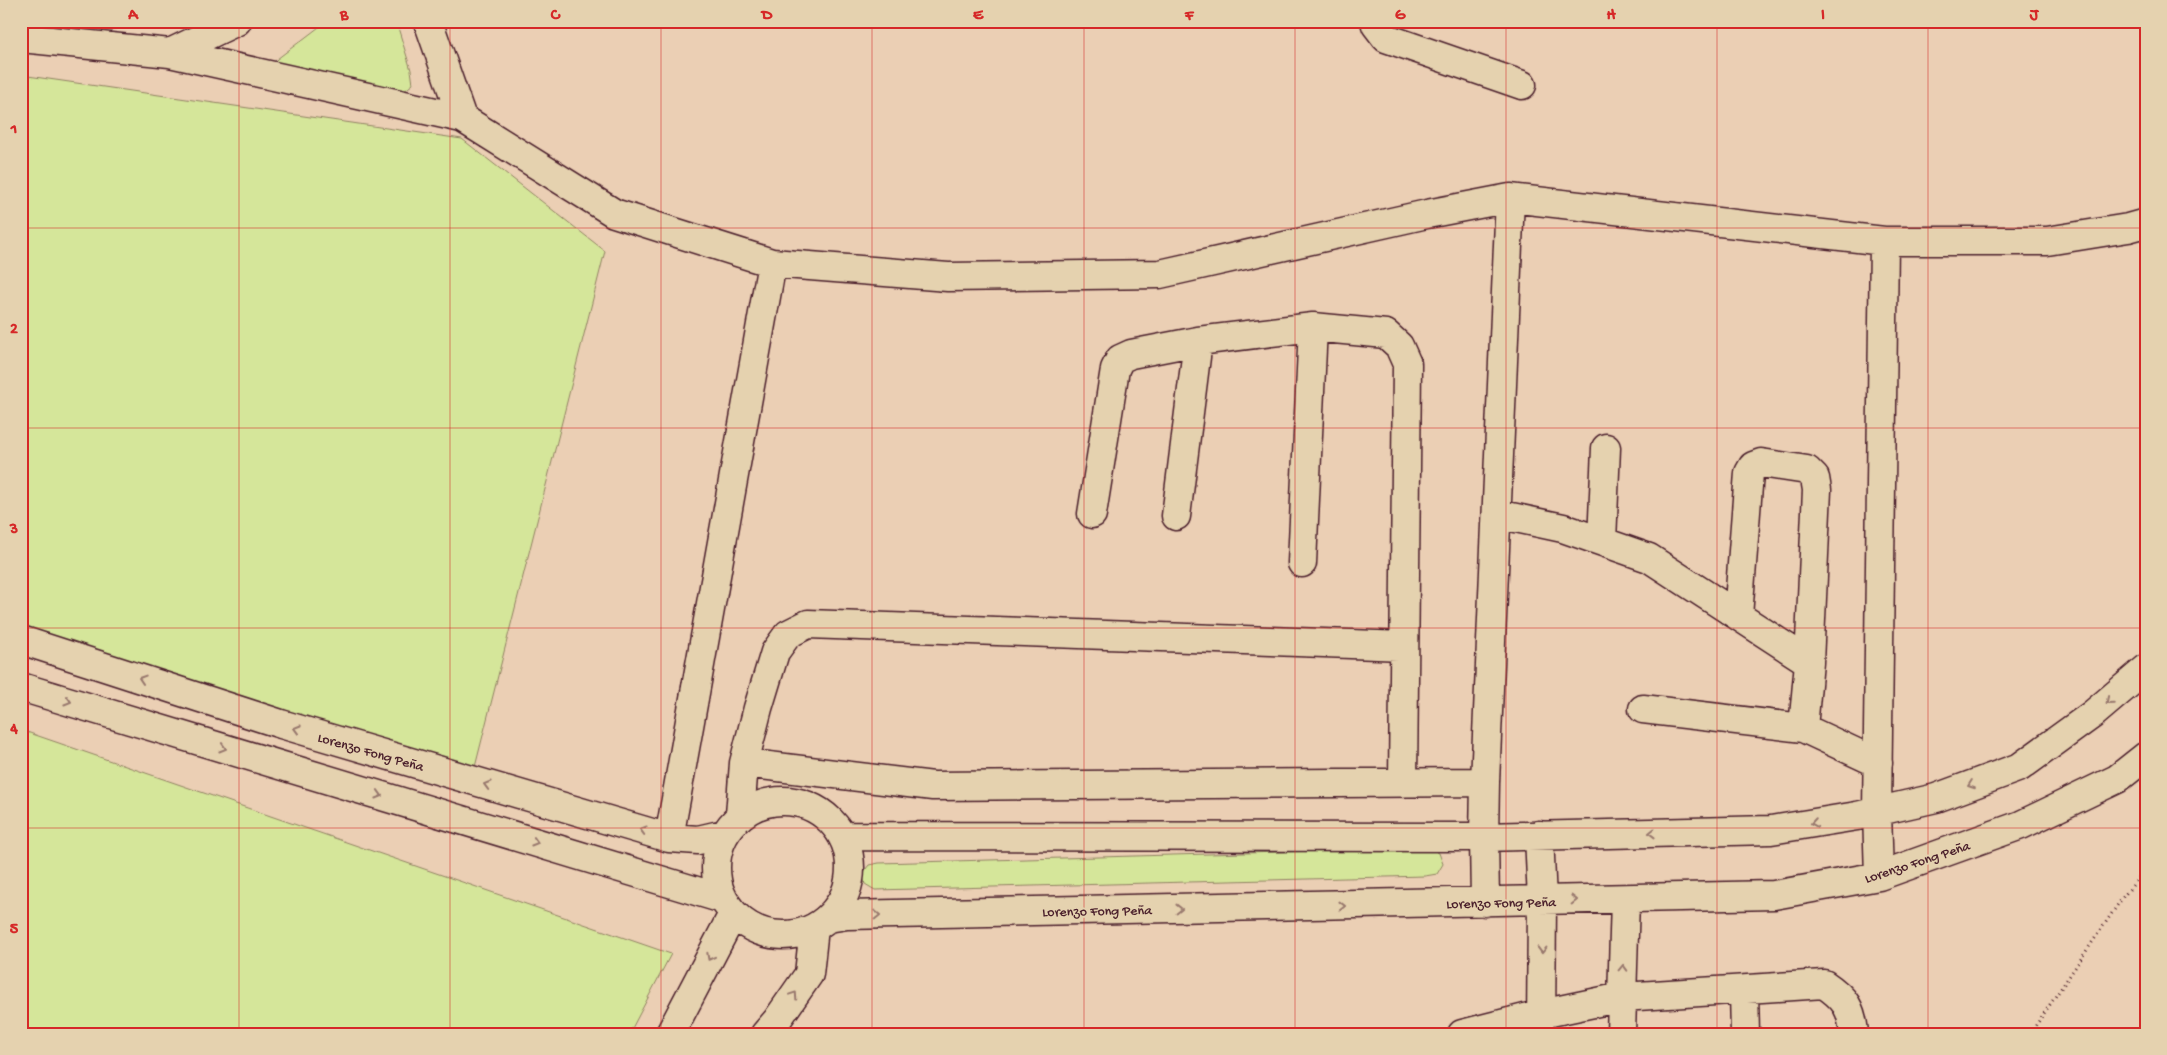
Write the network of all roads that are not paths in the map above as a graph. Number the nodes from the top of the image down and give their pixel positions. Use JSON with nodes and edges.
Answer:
{"nodes":[{"id":1,"x":237,"y":21,"type":"edge"},
{"id":2,"x":428,"y":21,"type":"edge"},
{"id":3,"x":1375,"y":21,"type":"edge"},
{"id":4,"x":21,"y":38,"type":"edge"},
{"id":5,"x":170,"y":53,"type":"junction"},
{"id":6,"x":1522,"y":85,"type":"dead end"},
{"id":7,"x":462,"y":118,"type":"junction"},
{"id":8,"x":1510,"y":198,"type":"junction"},
{"id":9,"x":2146,"y":223,"type":"edge"},
{"id":10,"x":1884,"y":241,"type":"junction"},
{"id":11,"x":772,"y":264,"type":"junction"},
{"id":12,"x":1313,"y":327,"type":"junction"},
{"id":13,"x":1198,"y":341,"type":"junction"},
{"id":14,"x":1606,"y":448,"type":"dead end"},
{"id":15,"x":1092,"y":514,"type":"dead end"},
{"id":16,"x":1497,"y":514,"type":"junction"},
{"id":17,"x":1176,"y":516,"type":"dead end"},
{"id":18,"x":1602,"y":541,"type":"junction"},
{"id":19,"x":1302,"y":563,"type":"dead end"},
{"id":20,"x":1738,"y":616,"type":"junction"},
{"id":21,"x":21,"y":640,"type":"edge"},
{"id":22,"x":1404,"y":646,"type":"junction"},
{"id":23,"x":1809,"y":662,"type":"junction"},
{"id":24,"x":2146,"y":669,"type":"edge"},
{"id":25,"x":21,"y":687,"type":"edge"},
{"id":26,"x":1643,"y":710,"type":"dead end"},
{"id":27,"x":1803,"y":728,"type":"junction"},
{"id":28,"x":2146,"y":756,"type":"edge"},
{"id":29,"x":744,"y":763,"type":"junction"},
{"id":30,"x":1878,"y":763,"type":"junction"},
{"id":31,"x":1485,"y":782,"type":"junction"},
{"id":32,"x":1403,"y":783,"type":"junction"},
{"id":33,"x":1877,"y":812,"type":"junction"},
{"id":34,"x":732,"y":825,"type":"junction"},
{"id":35,"x":1539,"y":835,"type":"junction"},
{"id":36,"x":843,"y":836,"type":"junction"},
{"id":37,"x":1484,"y":837,"type":"junction"},
{"id":38,"x":669,"y":838,"type":"junction"},
{"id":39,"x":1879,"y":876,"type":"junction"},
{"id":40,"x":1625,"y":899,"type":"junction"},
{"id":41,"x":1542,"y":901,"type":"junction"},
{"id":42,"x":1485,"y":902,"type":"junction"},
{"id":43,"x":728,"y":906,"type":"junction"},
{"id":44,"x":821,"y":923,"type":"junction"},
{"id":45,"x":1744,"y":990,"type":"junction"},
{"id":46,"x":1622,"y":998,"type":"junction"},
{"id":47,"x":1541,"y":1024,"type":"edge"},
{"id":48,"x":670,"y":1034,"type":"edge"},
{"id":49,"x":765,"y":1034,"type":"edge"},
{"id":50,"x":1462,"y":1034,"type":"edge"},
{"id":51,"x":1621,"y":1034,"type":"edge"},
{"id":52,"x":1745,"y":1034,"type":"edge"},
{"id":53,"x":1854,"y":1034,"type":"edge"}],
"edges":[{"from":1,"to":5,"type":"street"},
{"from":2,"to":7,"type":"street"},
{"from":3,"to":6,"type":"street"},
{"from":4,"to":5,"type":"street"},
{"from":5,"to":7,"type":"street"},
{"from":7,"to":11,"type":"street"},
{"from":8,"to":10,"type":"street"},
{"from":8,"to":11,"type":"street"},
{"from":8,"to":16,"type":"street"},
{"from":9,"to":10,"type":"street"},
{"from":10,"to":30,"type":"street"},
{"from":11,"to":38,"type":"street"},
{"from":12,"to":13,"type":"street"},
{"from":12,"to":19,"type":"street"},
{"from":12,"to":22,"type":"street"},
{"from":13,"to":15,"type":"street"},
{"from":13,"to":17,"type":"street"},
{"from":14,"to":18,"type":"street"},
{"from":16,"to":18,"type":"street"},
{"from":16,"to":31,"type":"street"},
{"from":18,"to":20,"type":"street"},
{"from":20,"to":23,"type":"street"},
{"from":20,"to":23,"type":"street"},
{"from":38,"to":21,"type":"street","name":"Lorenzo Fong Peña","one_way":true},
{"from":22,"to":29,"type":"street"},
{"from":22,"to":32,"type":"street"},
{"from":23,"to":27,"type":"street"},
{"from":24,"to":33,"type":"street","one_way":true},
{"from":25,"to":43,"type":"street","one_way":true},
{"from":26,"to":27,"type":"street"},
{"from":27,"to":30,"type":"street"},
{"from":28,"to":39,"type":"street","name":"Lorenzo Fong Peña"},
{"from":29,"to":32,"type":"street"},
{"from":29,"to":34,"type":"street"},
{"from":30,"to":33,"type":"street"},
{"from":31,"to":32,"type":"street"},
{"from":31,"to":37,"type":"street"},
{"from":33,"to":35,"type":"street","one_way":true},
{"from":33,"to":39,"type":"street"},
{"from":34,"to":36,"type":"street"},
{"from":34,"to":38,"type":"street","name":"Lorenzo Fong Peña"},
{"from":34,"to":43,"type":"street"},
{"from":35,"to":37,"type":"street"},
{"from":35,"to":41,"type":"street"},
{"from":36,"to":37,"type":"street"},
{"from":36,"to":44,"type":"street"},
{"from":37,"to":42,"type":"street"},
{"from":39,"to":40,"type":"street","name":"Lorenzo Fong Peña"},
{"from":41,"to":40,"type":"street","name":"Lorenzo Fong Peña","one_way":true},
{"from":46,"to":40,"type":"street","one_way":true},
{"from":41,"to":42,"type":"street","name":"Lorenzo Fong Peña"},
{"from":41,"to":47,"type":"street","one_way":true},
{"from":44,"to":42,"type":"street","name":"Lorenzo Fong Peña","one_way":true},
{"from":43,"to":44,"type":"street"},
{"from":43,"to":48,"type":"street","one_way":true},
{"from":49,"to":44,"type":"street","one_way":true},
{"from":45,"to":46,"type":"street"},
{"from":45,"to":52,"type":"street"},
{"from":45,"to":53,"type":"street"},
{"from":46,"to":47,"type":"street"},
{"from":46,"to":51,"type":"street"},
{"from":47,"to":50,"type":"street"}]}
